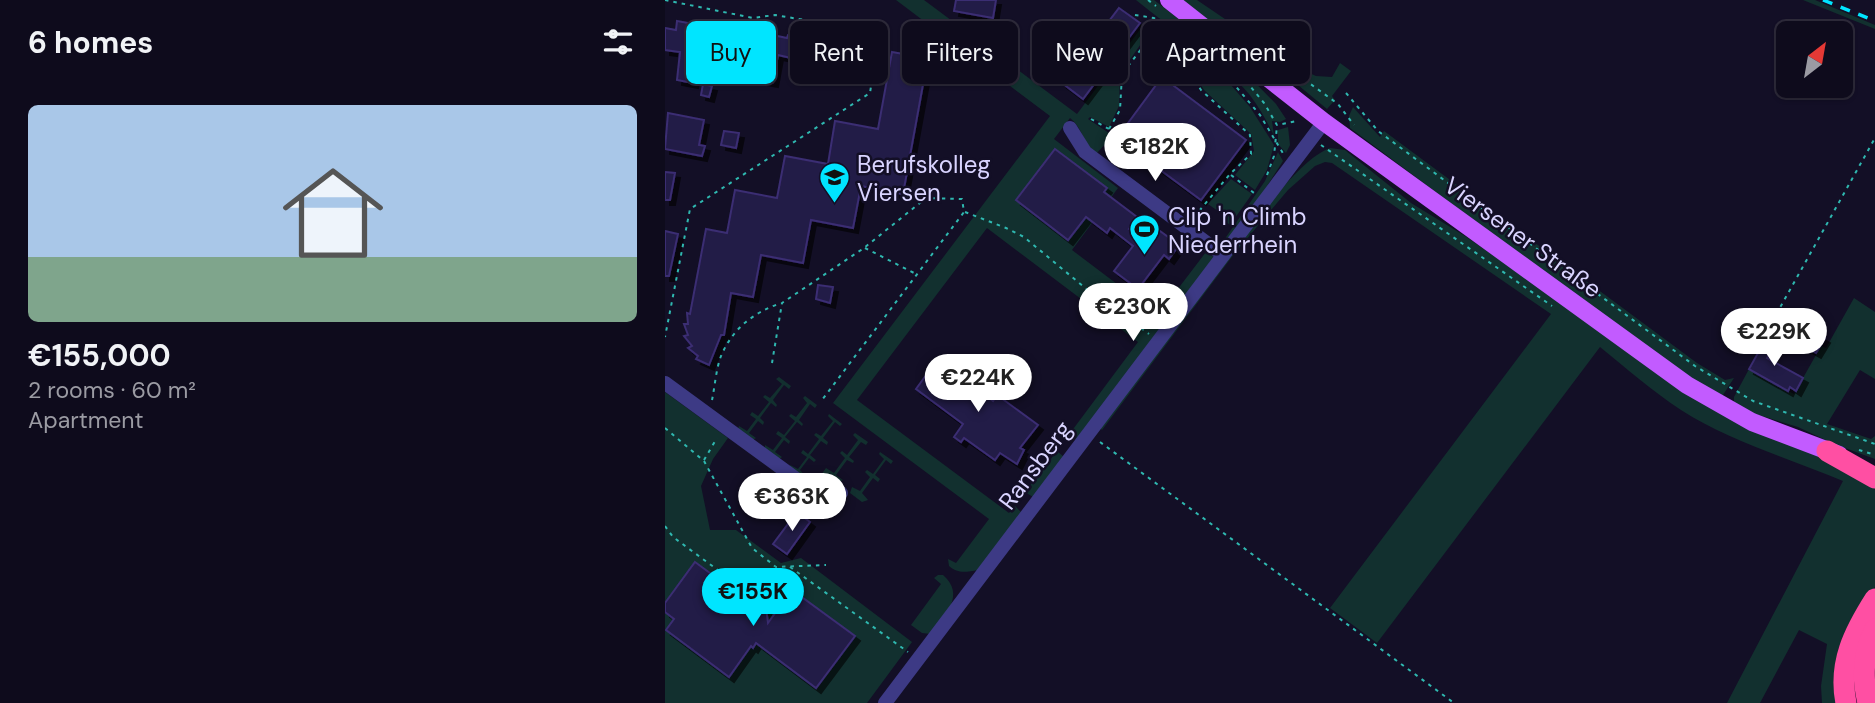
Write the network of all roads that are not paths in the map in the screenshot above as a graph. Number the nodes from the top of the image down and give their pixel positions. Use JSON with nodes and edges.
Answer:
{"nodes":[{"id":1,"x":1169,"y":0,"type":"edge"},
{"id":2,"x":1324,"y":122,"type":"junction"},
{"id":3,"x":1070,"y":128,"type":"dead end"},
{"id":4,"x":1223,"y":254,"type":"junction"},
{"id":5,"x":665,"y":383,"type":"edge"},
{"id":6,"x":1827,"y":451,"type":"junction"},
{"id":7,"x":1875,"y":467,"type":"edge"},
{"id":8,"x":1875,"y":478,"type":"edge"},
{"id":9,"x":841,"y":493,"type":"dead end"},
{"id":10,"x":1875,"y":599,"type":"edge"},
{"id":11,"x":1875,"y":629,"type":"edge"},
{"id":12,"x":885,"y":703,"type":"edge"},
{"id":13,"x":1846,"y":703,"type":"edge"},
{"id":14,"x":1868,"y":703,"type":"edge"}],
"edges":[{"from":1,"to":2,"type":"main road","name":"Viersener Straße"},
{"from":2,"to":4,"type":"street","name":"Ransberg"},
{"from":2,"to":6,"type":"main road","name":"Viersener Straße"},
{"from":3,"to":4,"type":"street"},
{"from":4,"to":12,"type":"street","name":"Ransberg"},
{"from":5,"to":9,"type":"street"},
{"from":6,"to":7,"type":"main road","name":"Viersener Straße"},
{"from":6,"to":8,"type":"highway"},
{"from":10,"to":13,"type":"highway"},
{"from":11,"to":14,"type":"highway"}]}
